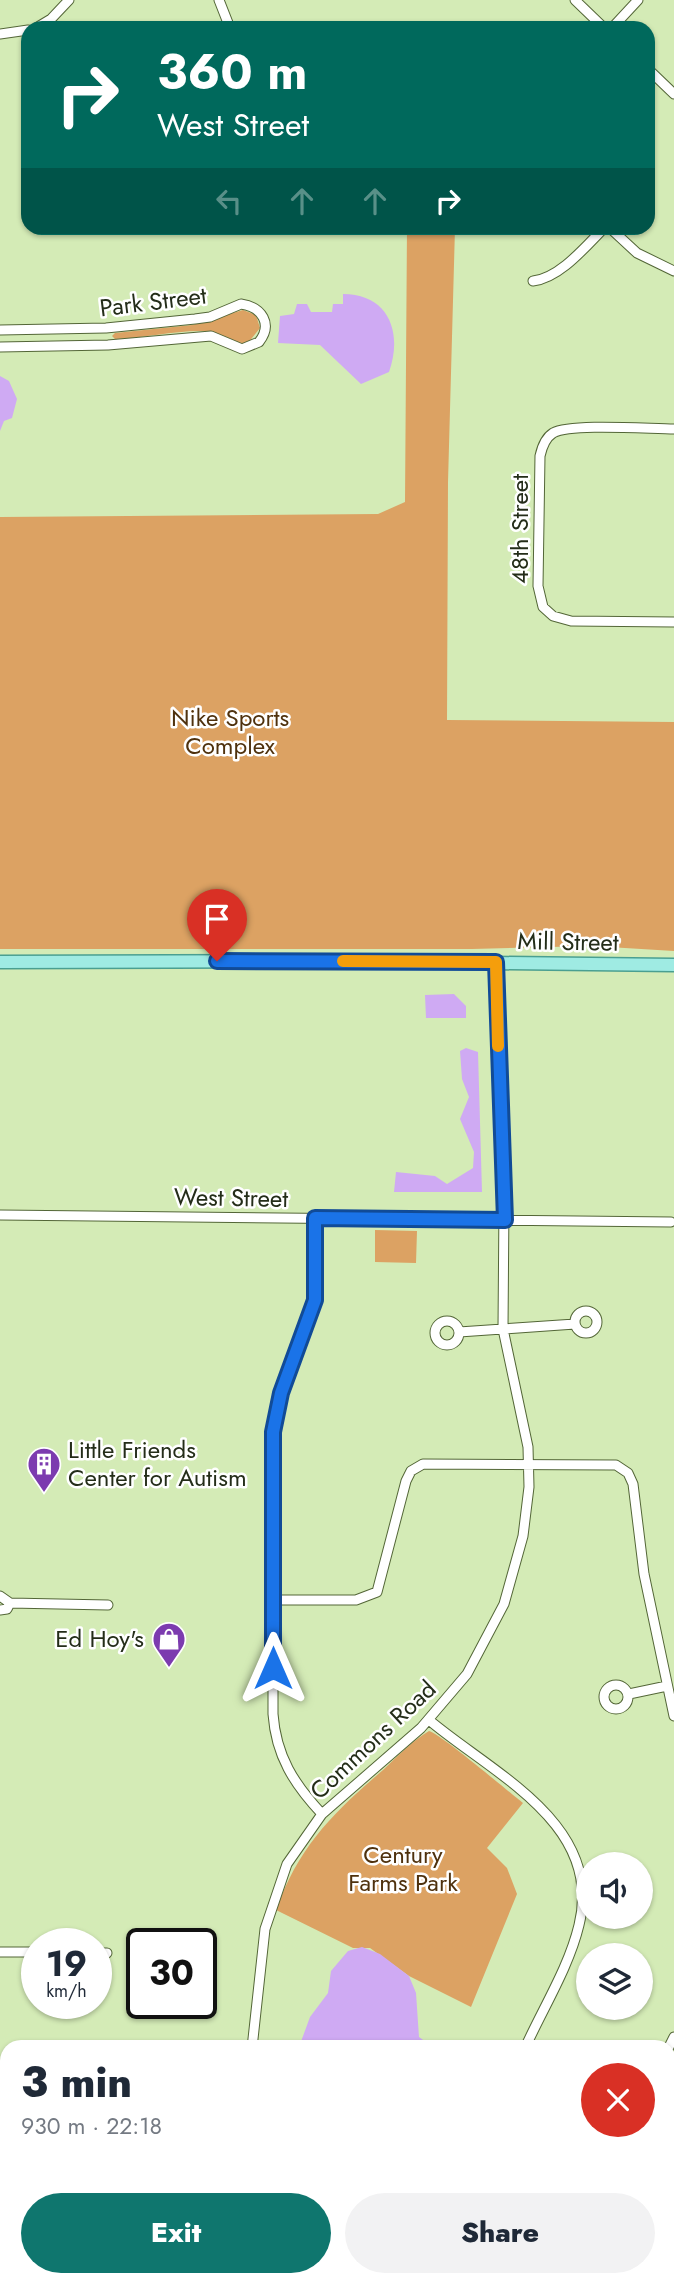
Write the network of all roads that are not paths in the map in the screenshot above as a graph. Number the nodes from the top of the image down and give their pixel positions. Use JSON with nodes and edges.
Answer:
{"nodes":[{"id":1,"x":69,"y":0,"type":"edge"},
{"id":2,"x":219,"y":0,"type":"edge"},
{"id":3,"x":575,"y":0,"type":"edge"},
{"id":4,"x":638,"y":0,"type":"edge"},
{"id":5,"x":48,"y":21,"type":"edge"},
{"id":6,"x":227,"y":21,"type":"edge"},
{"id":7,"x":597,"y":21,"type":"edge"},
{"id":8,"x":618,"y":21,"type":"edge"},
{"id":9,"x":21,"y":32,"type":"edge"},
{"id":10,"x":0,"y":34,"type":"edge"},
{"id":11,"x":655,"y":76,"type":"edge"},
{"id":12,"x":674,"y":94,"type":"edge"},
{"id":13,"x":597,"y":235,"type":"edge"},
{"id":14,"x":618,"y":235,"type":"edge"},
{"id":15,"x":674,"y":271,"type":"edge"},
{"id":16,"x":534,"y":281,"type":"dead end"},
{"id":17,"x":0,"y":330,"type":"edge"},
{"id":18,"x":0,"y":347,"type":"edge"},
{"id":19,"x":674,"y":429,"type":"edge"},
{"id":20,"x":674,"y":622,"type":"edge"},
{"id":21,"x":0,"y":962,"type":"edge"},
{"id":22,"x":496,"y":962,"type":"junction"},
{"id":23,"x":674,"y":965,"type":"edge"},
{"id":24,"x":0,"y":1215,"type":"edge"},
{"id":25,"x":315,"y":1218,"type":"junction"},
{"id":26,"x":505,"y":1220,"type":"junction"},
{"id":27,"x":671,"y":1222,"type":"dead end"},
{"id":28,"x":575,"y":1324,"type":"dead end"},
{"id":29,"x":503,"y":1329,"type":"junction"},
{"id":30,"x":459,"y":1332,"type":"dead end"},
{"id":31,"x":530,"y":1464,"type":"junction"},
{"id":32,"x":0,"y":1596,"type":"edge"},
{"id":33,"x":273,"y":1600,"type":"junction"},
{"id":34,"x":10,"y":1603,"type":"junction"},
{"id":35,"x":108,"y":1605,"type":"dead end"},
{"id":36,"x":0,"y":1609,"type":"edge"},
{"id":37,"x":667,"y":1686,"type":"junction"},
{"id":38,"x":629,"y":1694,"type":"dead end"},
{"id":39,"x":674,"y":1716,"type":"edge"},
{"id":40,"x":429,"y":1720,"type":"junction"},
{"id":41,"x":322,"y":1814,"type":"junction"},
{"id":42,"x":0,"y":1952,"type":"edge"},
{"id":43,"x":21,"y":1952,"type":"edge"},
{"id":44,"x":253,"y":2040,"type":"edge"},
{"id":45,"x":529,"y":2040,"type":"edge"}],
"edges":[{"from":1,"to":5,"type":"street"},
{"from":2,"to":6,"type":"street"},
{"from":3,"to":7,"type":"street"},
{"from":4,"to":8,"type":"street"},
{"from":9,"to":10,"type":"street"},
{"from":11,"to":12,"type":"street"},
{"from":13,"to":16,"type":"street"},
{"from":14,"to":15,"type":"street"},
{"from":17,"to":18,"type":"street","name":"Park Street"},
{"from":19,"to":20,"type":"street","name":"48th Street"},
{"from":21,"to":22,"type":"main road","name":"Mill Street"},
{"from":22,"to":23,"type":"main road","name":"Mill Street"},
{"from":22,"to":26,"type":"street","name":"Commons Road"},
{"from":24,"to":25,"type":"street","name":"West Street"},
{"from":25,"to":26,"type":"street","name":"West Street"},
{"from":25,"to":33,"type":"street"},
{"from":26,"to":27,"type":"street","name":"West Street"},
{"from":26,"to":29,"type":"street","name":"Commons Road"},
{"from":28,"to":29,"type":"street"},
{"from":29,"to":30,"type":"street"},
{"from":29,"to":31,"type":"street","name":"Commons Road"},
{"from":31,"to":33,"type":"street"},
{"from":31,"to":37,"type":"street"},
{"from":31,"to":40,"type":"street","name":"Commons Road"},
{"from":32,"to":34,"type":"street"},
{"from":33,"to":41,"type":"street"},
{"from":34,"to":35,"type":"street"},
{"from":34,"to":36,"type":"street"},
{"from":37,"to":38,"type":"street"},
{"from":37,"to":39,"type":"street"},
{"from":40,"to":41,"type":"street","name":"Commons Road"},
{"from":40,"to":45,"type":"street"},
{"from":41,"to":44,"type":"street","name":"Commons Road"},
{"from":42,"to":43,"type":"street"}]}
